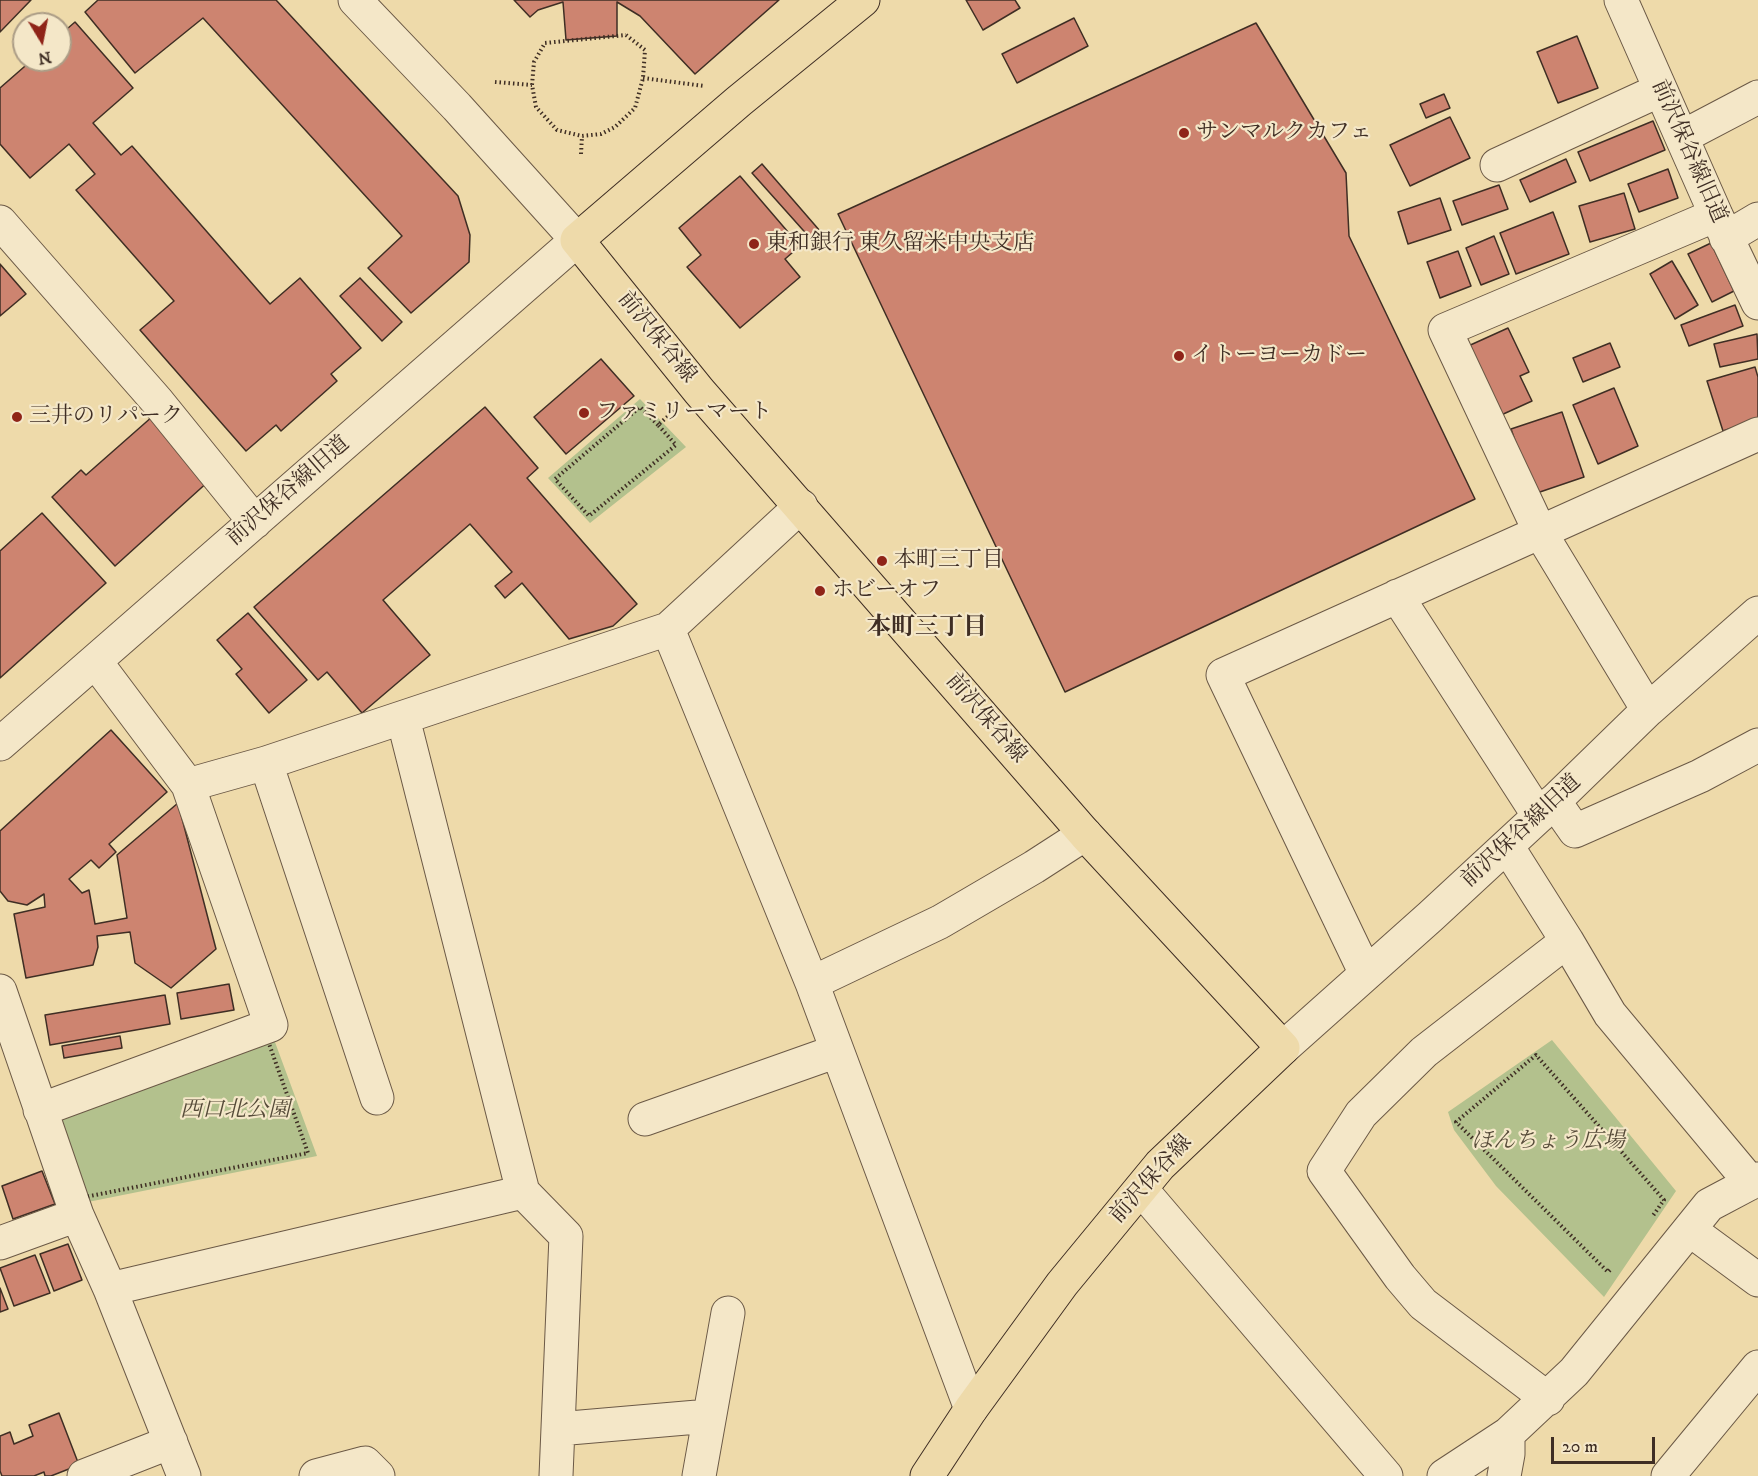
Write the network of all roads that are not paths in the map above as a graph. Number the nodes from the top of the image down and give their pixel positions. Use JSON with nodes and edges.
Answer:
{"nodes":[{"id":1,"x":355,"y":0,"type":"edge"},
{"id":2,"x":862,"y":0,"type":"edge"},
{"id":3,"x":1621,"y":0,"type":"edge"},
{"id":4,"x":1660,"y":90,"type":"junction"},
{"id":5,"x":1758,"y":97,"type":"edge"},
{"id":6,"x":1682,"y":137,"type":"junction"},
{"id":7,"x":1497,"y":165,"type":"dead end"},
{"id":8,"x":1758,"y":219,"type":"edge"},
{"id":9,"x":0,"y":222,"type":"edge"},
{"id":10,"x":1721,"y":226,"type":"junction"},
{"id":11,"x":577,"y":240,"type":"junction"},
{"id":12,"x":1758,"y":303,"type":"edge"},
{"id":13,"x":1758,"y":434,"type":"edge"},
{"id":14,"x":801,"y":506,"type":"junction"},
{"id":15,"x":255,"y":522,"type":"junction"},
{"id":16,"x":1540,"y":532,"type":"junction"},
{"id":17,"x":1397,"y":596,"type":"junction"},
{"id":18,"x":1758,"y":612,"type":"edge"},
{"id":19,"x":668,"y":629,"type":"junction"},
{"id":20,"x":94,"y":661,"type":"junction"},
{"id":21,"x":1648,"y":710,"type":"junction"},
{"id":22,"x":404,"y":718,"type":"junction"},
{"id":23,"x":0,"y":744,"type":"edge"},
{"id":24,"x":1758,"y":745,"type":"edge"},
{"id":25,"x":267,"y":763,"type":"junction"},
{"id":26,"x":188,"y":785,"type":"junction"},
{"id":27,"x":1547,"y":809,"type":"junction"},
{"id":28,"x":1085,"y":834,"type":"junction"},
{"id":29,"x":1507,"y":846,"type":"junction"},
{"id":30,"x":1567,"y":941,"type":"junction"},
{"id":31,"x":1366,"y":974,"type":"junction"},
{"id":32,"x":812,"y":983,"type":"junction"},
{"id":33,"x":0,"y":991,"type":"edge"},
{"id":34,"x":1282,"y":1048,"type":"junction"},
{"id":35,"x":837,"y":1051,"type":"junction"},
{"id":36,"x":377,"y":1098,"type":"dead end"},
{"id":37,"x":40,"y":1110,"type":"junction"},
{"id":38,"x":645,"y":1119,"type":"dead end"},
{"id":39,"x":1754,"y":1181,"type":"edge"},
{"id":40,"x":1141,"y":1189,"type":"junction"},
{"id":41,"x":523,"y":1192,"type":"junction"},
{"id":42,"x":77,"y":1215,"type":"junction"},
{"id":43,"x":1690,"y":1230,"type":"junction"},
{"id":44,"x":0,"y":1243,"type":"edge"},
{"id":45,"x":1758,"y":1280,"type":"edge"},
{"id":46,"x":111,"y":1289,"type":"junction"},
{"id":47,"x":728,"y":1312,"type":"dead end"},
{"id":48,"x":1758,"y":1367,"type":"edge"},
{"id":49,"x":1548,"y":1399,"type":"junction"},
{"id":50,"x":971,"y":1409,"type":"junction"},
{"id":51,"x":709,"y":1416,"type":"junction"},
{"id":52,"x":558,"y":1429,"type":"junction"},
{"id":53,"x":1508,"y":1434,"type":"junction"},
{"id":54,"x":171,"y":1442,"type":"junction"},
{"id":55,"x":84,"y":1476,"type":"edge"},
{"id":56,"x":184,"y":1476,"type":"edge"},
{"id":57,"x":316,"y":1476,"type":"edge"},
{"id":58,"x":378,"y":1476,"type":"edge"},
{"id":59,"x":556,"y":1476,"type":"edge"},
{"id":60,"x":699,"y":1476,"type":"edge"},
{"id":61,"x":927,"y":1476,"type":"edge"},
{"id":62,"x":1386,"y":1476,"type":"edge"},
{"id":63,"x":1444,"y":1476,"type":"edge"},
{"id":64,"x":1504,"y":1476,"type":"edge"},
{"id":65,"x":1668,"y":1476,"type":"edge"}],
"edges":[{"from":1,"to":11,"type":"street"},
{"from":2,"to":11,"type":"main road"},
{"from":3,"to":4,"type":"street","name":"前沢保谷線旧道"},
{"from":4,"to":6,"type":"street","name":"前沢保谷線旧道"},
{"from":4,"to":7,"type":"street"},
{"from":5,"to":6,"type":"street"},
{"from":6,"to":10,"type":"street","name":"前沢保谷線旧道"},
{"from":8,"to":10,"type":"street"},
{"from":9,"to":15,"type":"street"},
{"from":10,"to":12,"type":"street","name":"前沢保谷線旧道"},
{"from":10,"to":16,"type":"street"},
{"from":11,"to":14,"type":"main road","name":"前沢保谷線"},
{"from":11,"to":15,"type":"street","name":"前沢保谷線旧道"},
{"from":13,"to":16,"type":"street"},
{"from":14,"to":19,"type":"street"},
{"from":14,"to":28,"type":"main road","name":"前沢保谷線"},
{"from":15,"to":20,"type":"street","name":"前沢保谷線旧道"},
{"from":16,"to":17,"type":"street"},
{"from":16,"to":21,"type":"street"},
{"from":17,"to":27,"type":"street"},
{"from":17,"to":31,"type":"street"},
{"from":18,"to":21,"type":"street","name":"前沢保谷線旧道"},
{"from":19,"to":22,"type":"street"},
{"from":19,"to":32,"type":"street"},
{"from":20,"to":23,"type":"street","name":"前沢保谷線旧道"},
{"from":20,"to":26,"type":"street"},
{"from":21,"to":27,"type":"street","name":"前沢保谷線旧道"},
{"from":22,"to":25,"type":"street"},
{"from":22,"to":41,"type":"street"},
{"from":24,"to":27,"type":"street"},
{"from":25,"to":26,"type":"street"},
{"from":25,"to":36,"type":"street"},
{"from":26,"to":37,"type":"street"},
{"from":27,"to":29,"type":"street","name":"前沢保谷線旧道"},
{"from":28,"to":32,"type":"street"},
{"from":28,"to":34,"type":"main road","name":"前沢保谷線"},
{"from":29,"to":30,"type":"street"},
{"from":29,"to":31,"type":"street","name":"前沢保谷線旧道"},
{"from":30,"to":39,"type":"street"},
{"from":30,"to":49,"type":"street"},
{"from":31,"to":34,"type":"street","name":"前沢保谷線旧道"},
{"from":32,"to":35,"type":"street"},
{"from":33,"to":37,"type":"street"},
{"from":34,"to":40,"type":"main road","name":"前沢保谷線"},
{"from":35,"to":38,"type":"street"},
{"from":35,"to":50,"type":"street"},
{"from":37,"to":42,"type":"street"},
{"from":39,"to":43,"type":"street"},
{"from":40,"to":50,"type":"main road","name":"前沢保谷線"},
{"from":40,"to":62,"type":"street"},
{"from":41,"to":46,"type":"street"},
{"from":41,"to":52,"type":"street"},
{"from":42,"to":44,"type":"street"},
{"from":42,"to":46,"type":"street"},
{"from":43,"to":45,"type":"street"},
{"from":43,"to":49,"type":"street"},
{"from":46,"to":54,"type":"street"},
{"from":47,"to":51,"type":"street"},
{"from":48,"to":65,"type":"street"},
{"from":49,"to":53,"type":"street"},
{"from":50,"to":61,"type":"main road","name":"前沢保谷線"},
{"from":51,"to":52,"type":"street"},
{"from":51,"to":60,"type":"street"},
{"from":52,"to":59,"type":"street"},
{"from":53,"to":63,"type":"street"},
{"from":53,"to":64,"type":"street"},
{"from":54,"to":55,"type":"street"},
{"from":54,"to":56,"type":"street"},
{"from":57,"to":58,"type":"street"}]}
